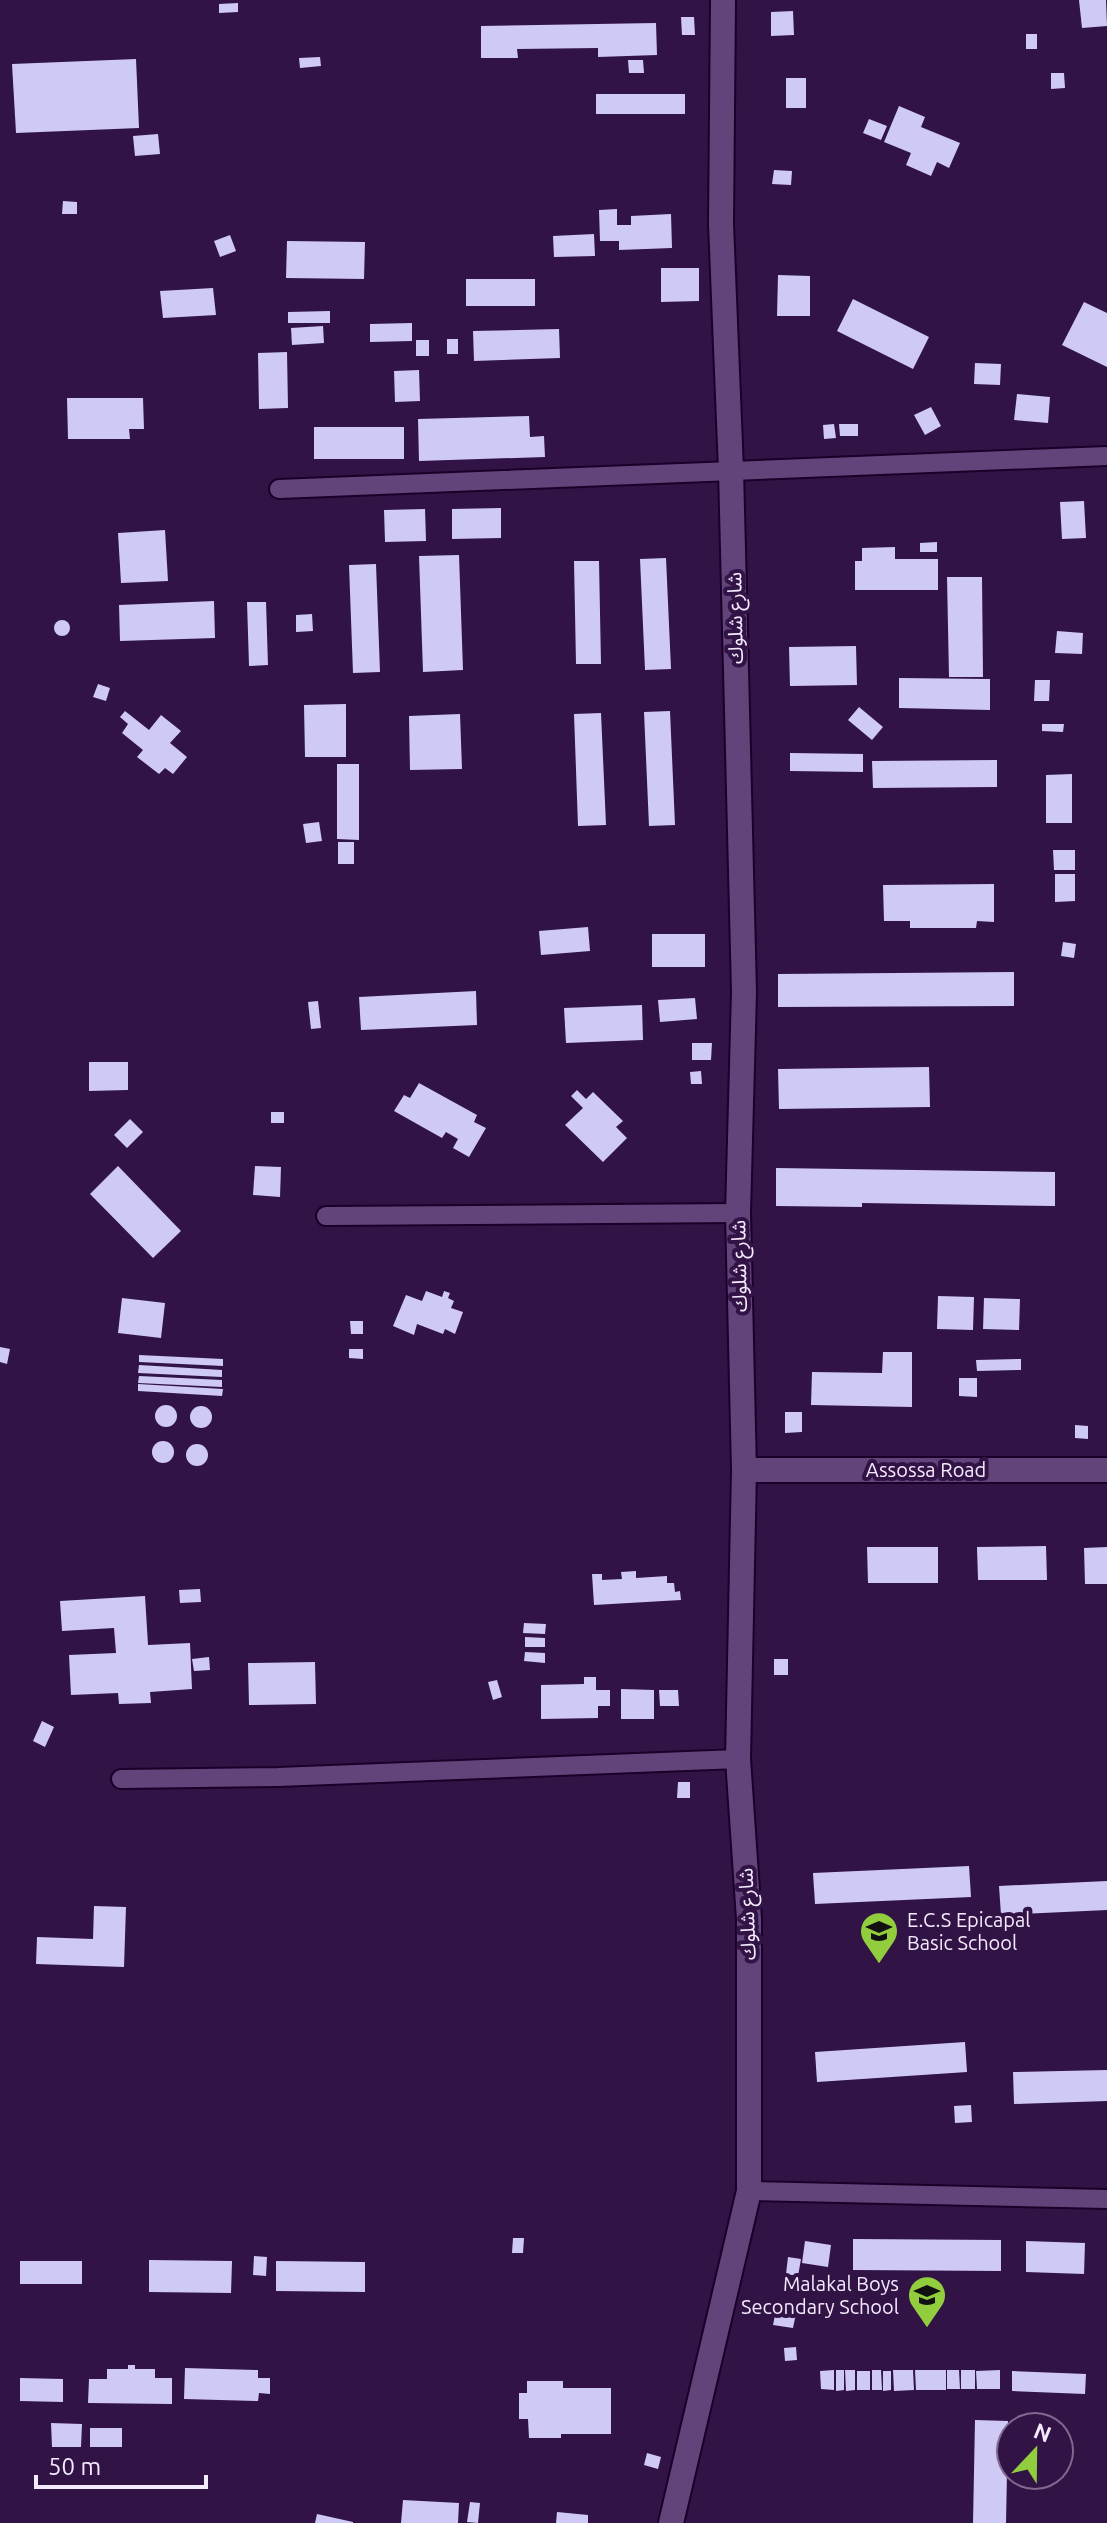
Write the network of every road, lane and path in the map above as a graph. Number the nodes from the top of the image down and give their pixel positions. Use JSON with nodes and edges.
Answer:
{"nodes":[{"id":1,"x":723,"y":0,"type":"edge"},
{"id":2,"x":1107,"y":456,"type":"edge"},
{"id":3,"x":731,"y":470,"type":"junction"},
{"id":4,"x":279,"y":489,"type":"dead end"},
{"id":5,"x":738,"y":1213,"type":"junction"},
{"id":6,"x":326,"y":1216,"type":"dead end"},
{"id":7,"x":744,"y":1470,"type":"junction"},
{"id":8,"x":1107,"y":1470,"type":"edge"},
{"id":9,"x":738,"y":1759,"type":"junction"},
{"id":10,"x":121,"y":1779,"type":"dead end"},
{"id":11,"x":749,"y":2191,"type":"junction"},
{"id":12,"x":1107,"y":2199,"type":"edge"},
{"id":13,"x":671,"y":2523,"type":"edge"}],
"edges":[{"from":1,"to":3,"type":"street","name":"شارع شلوك"},
{"from":2,"to":3,"type":"street"},
{"from":3,"to":4,"type":"street"},
{"from":3,"to":5,"type":"street","name":"شارع شلوك"},
{"from":5,"to":6,"type":"street"},
{"from":5,"to":7,"type":"street","name":"شارع شلوك"},
{"from":7,"to":8,"type":"street","name":"Assossa Road"},
{"from":7,"to":9,"type":"street","name":"شارع شلوك"},
{"from":9,"to":10,"type":"street"},
{"from":9,"to":11,"type":"street","name":"شارع شلوك"},
{"from":11,"to":12,"type":"street"},
{"from":11,"to":13,"type":"street","name":"شارع شلوك"}]}
